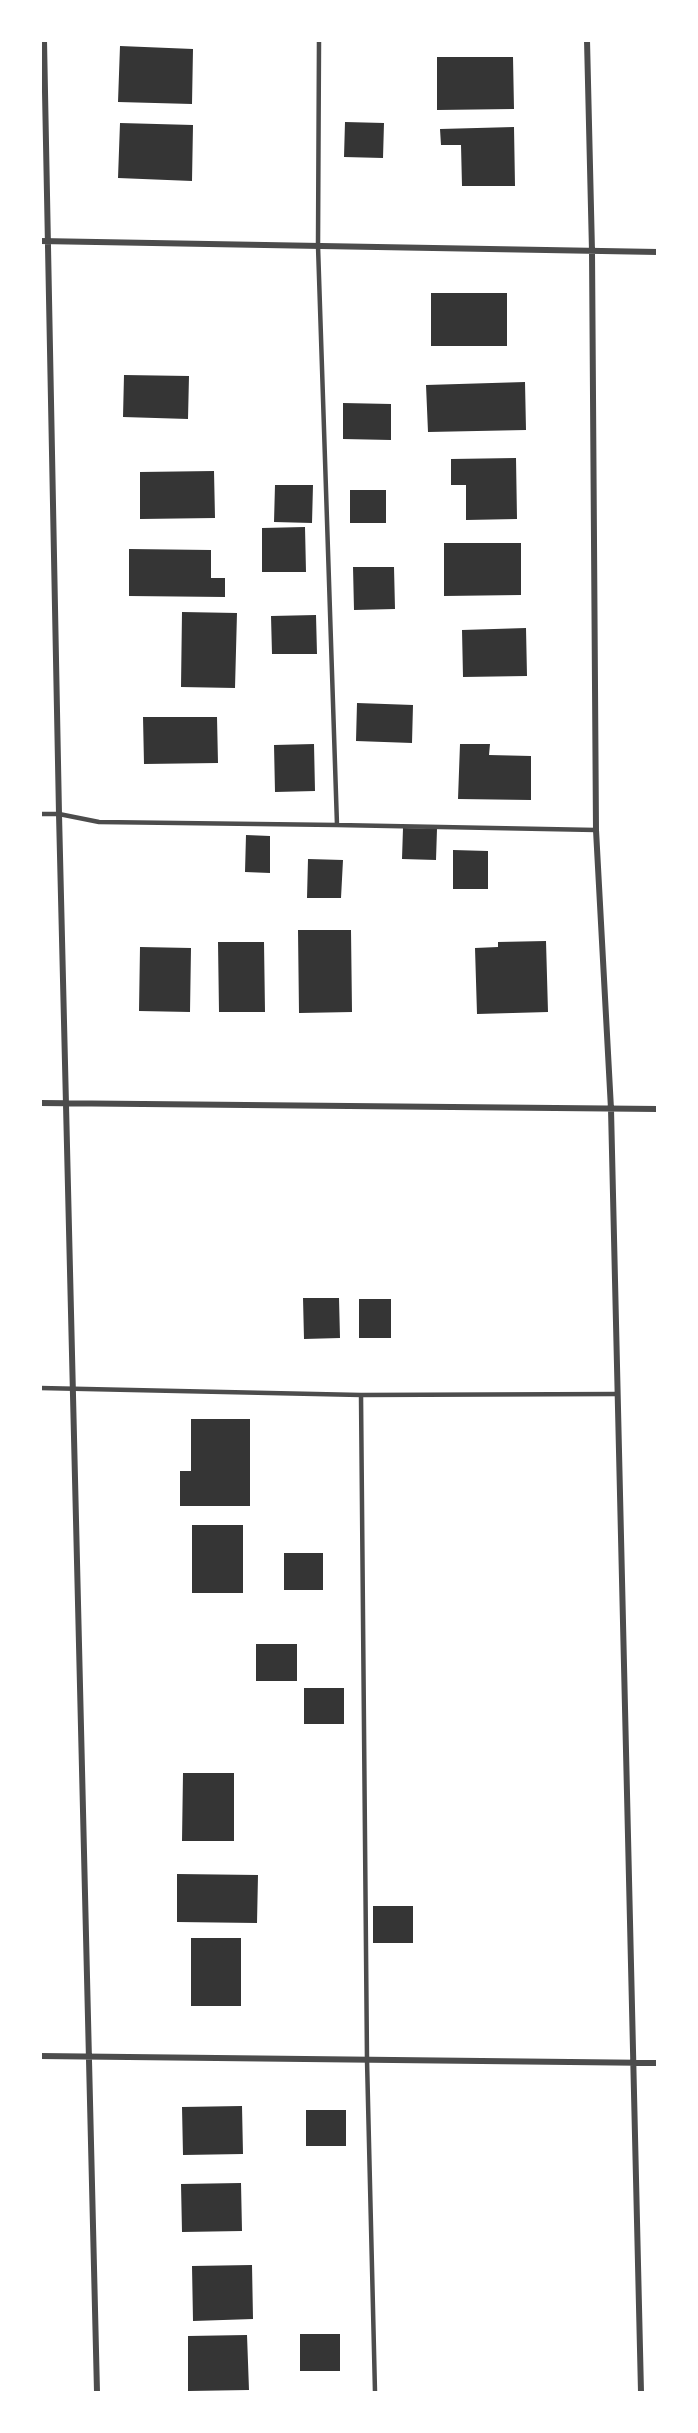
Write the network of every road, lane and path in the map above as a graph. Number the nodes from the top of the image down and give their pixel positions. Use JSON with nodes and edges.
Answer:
{"nodes":[{"id":1,"x":44,"y":40,"type":"edge"},
{"id":2,"x":320,"y":40,"type":"edge"},
{"id":3,"x":588,"y":40,"type":"edge"},
{"id":4,"x":43,"y":241,"type":"edge"},
{"id":5,"x":318,"y":246,"type":"junction"},
{"id":6,"x":592,"y":251,"type":"junction"},
{"id":7,"x":657,"y":252,"type":"edge"},
{"id":8,"x":40,"y":814,"type":"edge"},
{"id":9,"x":59,"y":814,"type":"junction"},
{"id":10,"x":337,"y":825,"type":"junction"},
{"id":11,"x":596,"y":830,"type":"junction"},
{"id":12,"x":40,"y":1103,"type":"edge"},
{"id":13,"x":66,"y":1103,"type":"junction"},
{"id":14,"x":611,"y":1109,"type":"junction"},
{"id":15,"x":657,"y":1109,"type":"edge"},
{"id":16,"x":40,"y":1388,"type":"edge"},
{"id":17,"x":73,"y":1388,"type":"junction"},
{"id":18,"x":617,"y":1394,"type":"junction"},
{"id":19,"x":361,"y":1395,"type":"junction"},
{"id":20,"x":40,"y":2056,"type":"edge"},
{"id":21,"x":89,"y":2056,"type":"junction"},
{"id":22,"x":367,"y":2060,"type":"junction"},
{"id":23,"x":634,"y":2063,"type":"junction"},
{"id":24,"x":657,"y":2063,"type":"edge"},
{"id":25,"x":97,"y":2392,"type":"edge"},
{"id":26,"x":375,"y":2392,"type":"edge"},
{"id":27,"x":641,"y":2392,"type":"edge"}],
"edges":[{"from":1,"to":4,"type":"street"},
{"from":2,"to":5,"type":"lane"},
{"from":3,"to":6,"type":"street"},
{"from":4,"to":5,"type":"street"},
{"from":4,"to":9,"type":"street"},
{"from":5,"to":6,"type":"street"},
{"from":5,"to":10,"type":"lane"},
{"from":6,"to":7,"type":"street"},
{"from":6,"to":11,"type":"street"},
{"from":8,"to":9,"type":"lane"},
{"from":9,"to":10,"type":"lane"},
{"from":9,"to":13,"type":"street"},
{"from":10,"to":11,"type":"lane"},
{"from":11,"to":14,"type":"street"},
{"from":12,"to":13,"type":"street"},
{"from":13,"to":14,"type":"street"},
{"from":13,"to":17,"type":"street"},
{"from":14,"to":15,"type":"street"},
{"from":14,"to":18,"type":"street"},
{"from":16,"to":17,"type":"lane"},
{"from":17,"to":19,"type":"lane"},
{"from":17,"to":21,"type":"street"},
{"from":18,"to":19,"type":"lane"},
{"from":18,"to":23,"type":"street"},
{"from":19,"to":22,"type":"lane"},
{"from":20,"to":21,"type":"street"},
{"from":21,"to":22,"type":"street"},
{"from":21,"to":25,"type":"street"},
{"from":22,"to":23,"type":"street"},
{"from":22,"to":26,"type":"lane"},
{"from":23,"to":24,"type":"street"},
{"from":23,"to":27,"type":"street"}]}
